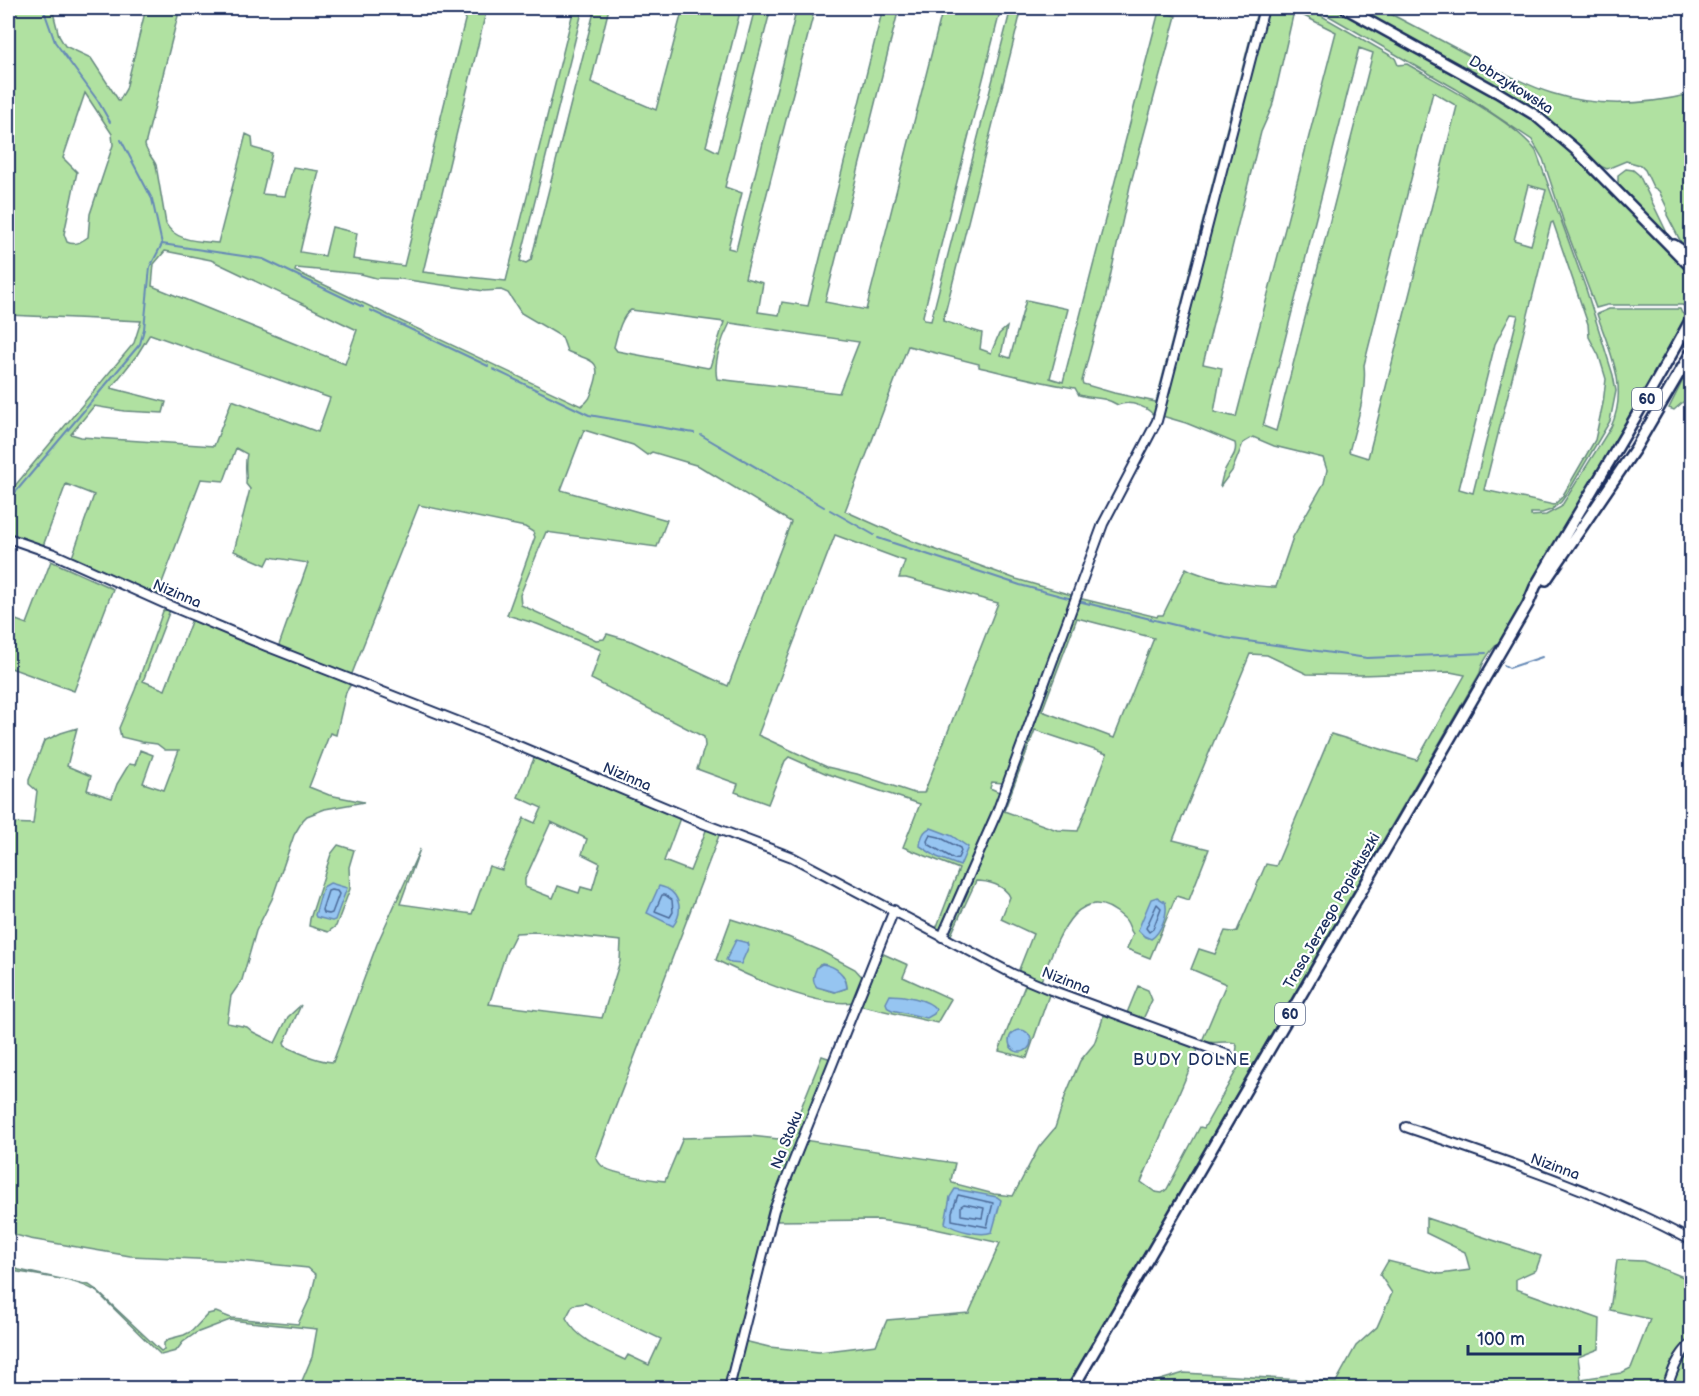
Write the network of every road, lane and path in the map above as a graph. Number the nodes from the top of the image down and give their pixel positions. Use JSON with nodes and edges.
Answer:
{"nodes":[{"id":1,"x":1264,"y":8,"type":"edge"},
{"id":2,"x":1345,"y":8,"type":"edge"},
{"id":3,"x":1667,"y":241,"type":"junction"},
{"id":4,"x":1692,"y":257,"type":"edge"},
{"id":5,"x":1692,"y":268,"type":"edge"},
{"id":6,"x":1692,"y":317,"type":"edge"},
{"id":7,"x":1692,"y":351,"type":"edge"},
{"id":8,"x":8,"y":538,"type":"edge"},
{"id":9,"x":1528,"y":604,"type":"junction"},
{"id":10,"x":894,"y":910,"type":"junction"},
{"id":11,"x":942,"y":937,"type":"junction"},
{"id":12,"x":1228,"y":1055,"type":"dead end"},
{"id":13,"x":1406,"y":1127,"type":"dead end"},
{"id":14,"x":1692,"y":1241,"type":"edge"},
{"id":15,"x":1692,"y":1343,"type":"edge"},
{"id":16,"x":729,"y":1389,"type":"edge"},
{"id":17,"x":1073,"y":1389,"type":"edge"},
{"id":18,"x":1667,"y":1389,"type":"edge"}],
"edges":[{"from":1,"to":11,"type":"street"},
{"from":2,"to":3,"type":"main road","name":"Dobrzykowska"},
{"from":3,"to":4,"type":"main road","name":"Dobrzykowska"},
{"from":3,"to":5,"type":"main road","name":"Dobrzykowska"},
{"from":6,"to":9,"type":"main road","name":"Trasa Jerzego Popiełuszki","number":"60"},
{"from":7,"to":9,"type":"main road","name":"Trasa Jerzego Popiełuszki","number":"60"},
{"from":8,"to":10,"type":"street","name":"Nizinna"},
{"from":9,"to":17,"type":"main road","name":"Trasa Jerzego Popiełuszki","number":"60"},
{"from":10,"to":11,"type":"street","name":"Nizinna"},
{"from":10,"to":16,"type":"street","name":"Na Stoku"},
{"from":11,"to":12,"type":"street","name":"Nizinna"},
{"from":13,"to":14,"type":"street","name":"Nizinna"},
{"from":15,"to":18,"type":"street"}]}
